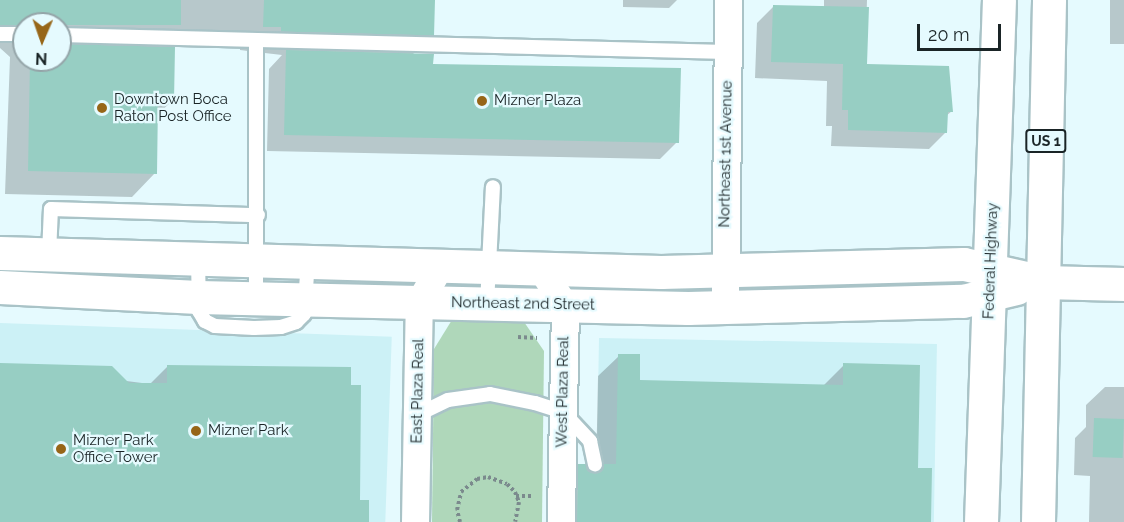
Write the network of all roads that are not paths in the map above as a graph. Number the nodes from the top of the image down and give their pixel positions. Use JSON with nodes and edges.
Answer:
{"nodes":[{"id":1,"x":728,"y":0,"type":"edge"},
{"id":2,"x":999,"y":0,"type":"edge"},
{"id":3,"x":1048,"y":0,"type":"edge"},
{"id":4,"x":72,"y":35,"type":"edge"},
{"id":5,"x":256,"y":40,"type":"junction"},
{"id":6,"x":727,"y":52,"type":"junction"},
{"id":7,"x":493,"y":187,"type":"dead end"},
{"id":8,"x":258,"y":215,"type":"junction"},
{"id":9,"x":0,"y":254,"type":"edge"},
{"id":10,"x":49,"y":254,"type":"junction"},
{"id":11,"x":198,"y":259,"type":"junction"},
{"id":12,"x":257,"y":260,"type":"junction"},
{"id":13,"x":308,"y":262,"type":"junction"},
{"id":14,"x":440,"y":266,"type":"junction"},
{"id":15,"x":489,"y":267,"type":"junction"},
{"id":16,"x":541,"y":269,"type":"junction"},
{"id":17,"x":726,"y":272,"type":"junction"},
{"id":18,"x":991,"y":282,"type":"junction"},
{"id":19,"x":1043,"y":282,"type":"junction"},
{"id":20,"x":1124,"y":284,"type":"edge"},
{"id":21,"x":0,"y":287,"type":"edge"},
{"id":22,"x":198,"y":297,"type":"junction"},
{"id":23,"x":256,"y":298,"type":"junction"},
{"id":24,"x":306,"y":300,"type":"junction"},
{"id":25,"x":419,"y":302,"type":"junction"},
{"id":26,"x":487,"y":304,"type":"junction"},
{"id":27,"x":565,"y":306,"type":"junction"},
{"id":28,"x":725,"y":307,"type":"junction"},
{"id":29,"x":563,"y":412,"type":"junction"},
{"id":30,"x":417,"y":416,"type":"junction"},
{"id":31,"x":596,"y":464,"type":"dead end"},
{"id":32,"x":416,"y":522,"type":"edge"},
{"id":33,"x":561,"y":522,"type":"edge"},
{"id":34,"x":981,"y":522,"type":"edge"},
{"id":35,"x":1038,"y":522,"type":"edge"}],
"edges":[{"from":1,"to":6,"type":"street","name":"Northeast 1st Avenue"},
{"from":2,"to":18,"type":"street","name":"Federal Highway"},
{"from":3,"to":19,"type":"street","number":"US 1"},
{"from":4,"to":5,"type":"lane"},
{"from":5,"to":6,"type":"lane"},
{"from":5,"to":8,"type":"lane"},
{"from":6,"to":17,"type":"street","name":"Northeast 1st Avenue"},
{"from":7,"to":15,"type":"lane"},
{"from":8,"to":10,"type":"lane"},
{"from":8,"to":12,"type":"lane"},
{"from":9,"to":10,"type":"street","name":"Northeast 2nd Street"},
{"from":10,"to":11,"type":"street","name":"Northeast 2nd Street"},
{"from":11,"to":12,"type":"street","name":"Northeast 2nd Street"},
{"from":11,"to":22,"type":"lane"},
{"from":12,"to":13,"type":"street","name":"Northeast 2nd Street"},
{"from":12,"to":23,"type":"lane"},
{"from":13,"to":14,"type":"street","name":"Northeast 2nd Street"},
{"from":13,"to":24,"type":"lane"},
{"from":14,"to":15,"type":"street","name":"Northeast 2nd Street"},
{"from":14,"to":25,"type":"street","name":"East Plaza Real"},
{"from":15,"to":16,"type":"street","name":"Northeast 2nd Street"},
{"from":15,"to":26,"type":"lane"},
{"from":16,"to":17,"type":"street","name":"Northeast 2nd Street"},
{"from":16,"to":27,"type":"street"},
{"from":17,"to":18,"type":"street","name":"Northeast 2nd Street"},
{"from":17,"to":28,"type":"street","name":"Northeast 1st Avenue"},
{"from":18,"to":19,"type":"street","name":"Northeast 2nd Street"},
{"from":18,"to":28,"type":"street","name":"Northeast 2nd Street"},
{"from":18,"to":34,"type":"street","name":"Federal Highway"},
{"from":19,"to":20,"type":"street","name":"Northeast 2nd Street"},
{"from":19,"to":35,"type":"street","number":"US 1"},
{"from":21,"to":22,"type":"street","name":"Northeast 2nd Street"},
{"from":22,"to":23,"type":"street","name":"Northeast 2nd Street"},
{"from":22,"to":24,"type":"lane"},
{"from":23,"to":24,"type":"street","name":"Northeast 2nd Street"},
{"from":24,"to":25,"type":"street","name":"Northeast 2nd Street"},
{"from":25,"to":26,"type":"street","name":"Northeast 2nd Street"},
{"from":25,"to":30,"type":"street","name":"East Plaza Real"},
{"from":26,"to":27,"type":"street","name":"Northeast 2nd Street"},
{"from":27,"to":28,"type":"street","name":"Northeast 2nd Street"},
{"from":27,"to":29,"type":"street","name":"West Plaza Real"},
{"from":29,"to":30,"type":"lane"},
{"from":29,"to":31,"type":"lane"},
{"from":29,"to":33,"type":"street","name":"West Plaza Real"},
{"from":30,"to":32,"type":"street","name":"East Plaza Real"}]}
